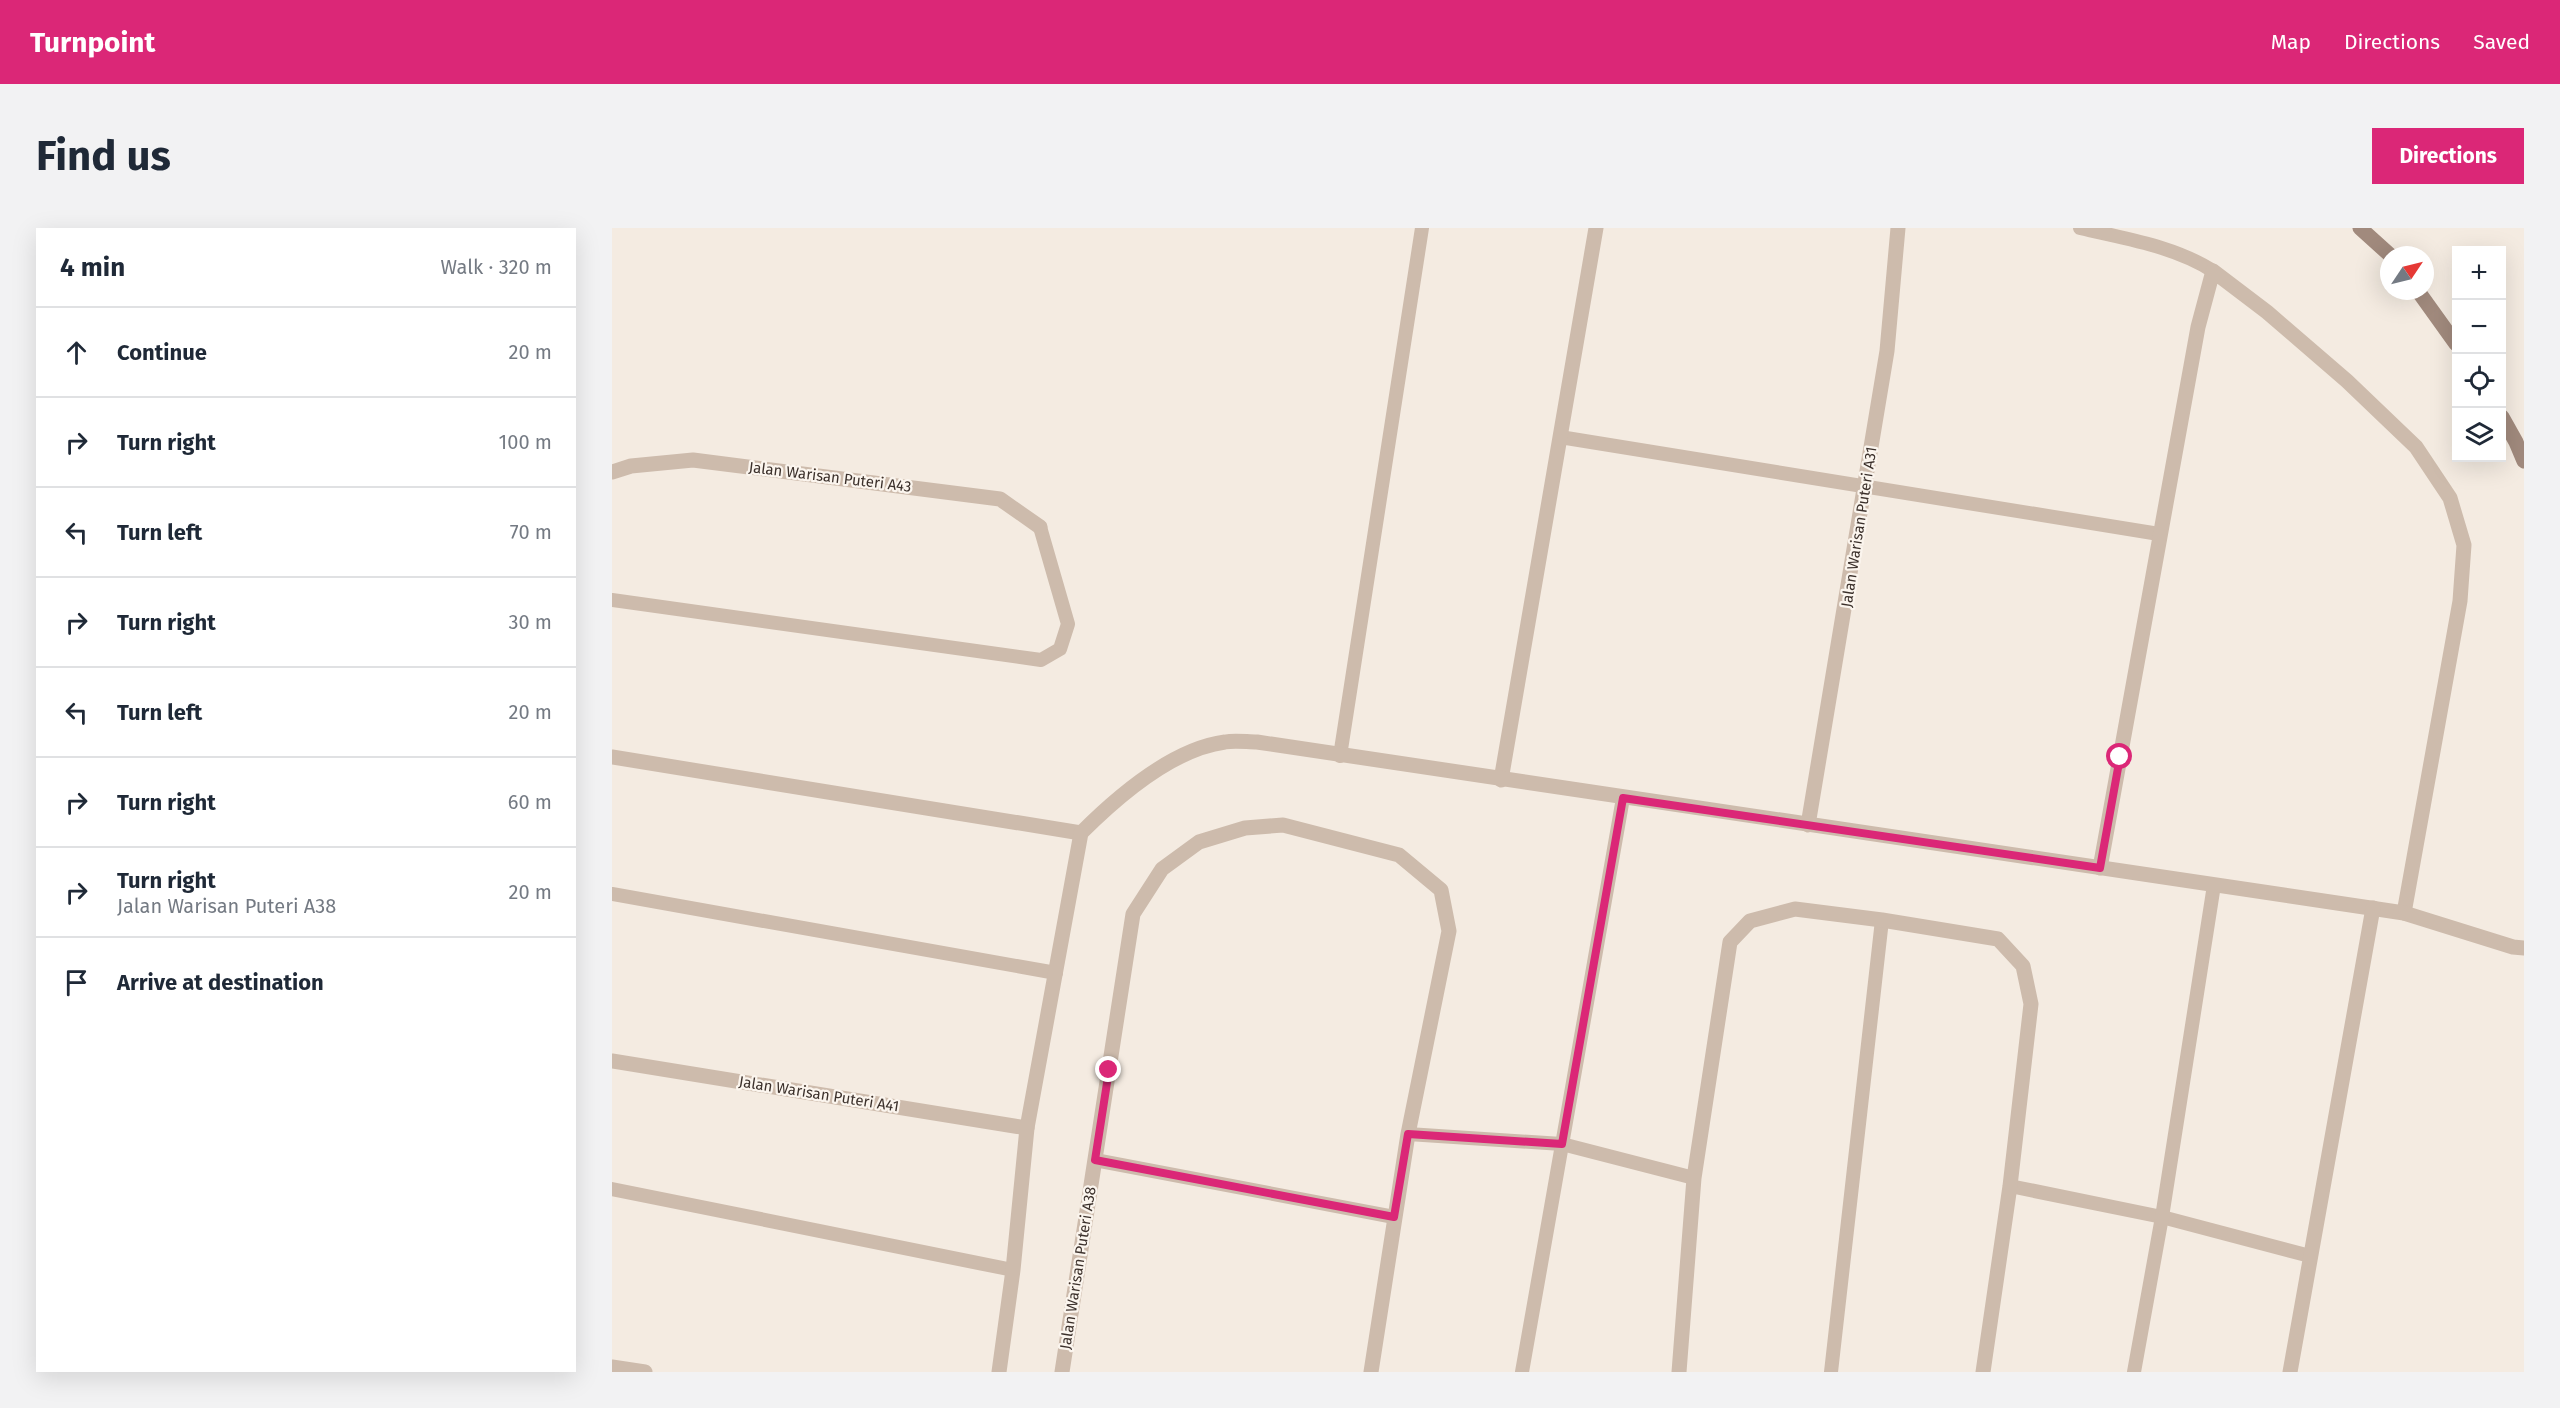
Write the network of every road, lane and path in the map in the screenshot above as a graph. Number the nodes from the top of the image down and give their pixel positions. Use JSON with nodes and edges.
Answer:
{"nodes":[{"id":1,"x":1422,"y":228,"type":"edge"},
{"id":2,"x":1596,"y":228,"type":"edge"},
{"id":3,"x":1898,"y":228,"type":"edge"},
{"id":4,"x":2080,"y":228,"type":"edge"},
{"id":5,"x":2360,"y":228,"type":"edge"},
{"id":6,"x":2380,"y":246,"type":"edge"},
{"id":7,"x":2213,"y":272,"type":"junction"},
{"id":8,"x":2425,"y":300,"type":"edge"},
{"id":9,"x":2452,"y":337,"type":"edge"},
{"id":10,"x":2506,"y":424,"type":"edge"},
{"id":11,"x":1560,"y":437,"type":"junction"},
{"id":12,"x":2524,"y":461,"type":"edge"},
{"id":13,"x":612,"y":472,"type":"edge"},
{"id":14,"x":1866,"y":487,"type":"junction"},
{"id":15,"x":1040,"y":527,"type":"joint"},
{"id":16,"x":2159,"y":534,"type":"junction"},
{"id":17,"x":612,"y":600,"type":"edge"},
{"id":18,"x":1340,"y":756,"type":"junction"},
{"id":19,"x":612,"y":757,"type":"edge"},
{"id":20,"x":1501,"y":780,"type":"junction"},
{"id":21,"x":1623,"y":798,"type":"junction"},
{"id":22,"x":1808,"y":825,"type":"junction"},
{"id":23,"x":1081,"y":833,"type":"junction"},
{"id":24,"x":2100,"y":868,"type":"junction"},
{"id":25,"x":2214,"y":885,"type":"junction"},
{"id":26,"x":612,"y":894,"type":"edge"},
{"id":27,"x":2373,"y":908,"type":"junction"},
{"id":28,"x":2404,"y":913,"type":"junction"},
{"id":29,"x":1882,"y":920,"type":"junction"},
{"id":30,"x":2524,"y":948,"type":"edge"},
{"id":31,"x":1056,"y":973,"type":"junction"},
{"id":32,"x":612,"y":1061,"type":"edge"},
{"id":33,"x":1027,"y":1128,"type":"junction"},
{"id":34,"x":1408,"y":1134,"type":"junction"},
{"id":35,"x":1562,"y":1144,"type":"junction"},
{"id":36,"x":1095,"y":1160,"type":"junction"},
{"id":37,"x":1694,"y":1179,"type":"junction"},
{"id":38,"x":2010,"y":1186,"type":"junction"},
{"id":39,"x":612,"y":1189,"type":"edge"},
{"id":40,"x":1394,"y":1217,"type":"junction"},
{"id":41,"x":2162,"y":1217,"type":"junction"},
{"id":42,"x":2310,"y":1256,"type":"junction"},
{"id":43,"x":1013,"y":1270,"type":"junction"},
{"id":44,"x":612,"y":1367,"type":"edge"},
{"id":45,"x":645,"y":1372,"type":"edge"},
{"id":46,"x":999,"y":1372,"type":"edge"},
{"id":47,"x":1062,"y":1372,"type":"edge"},
{"id":48,"x":1371,"y":1372,"type":"edge"},
{"id":49,"x":1522,"y":1372,"type":"edge"},
{"id":50,"x":1679,"y":1372,"type":"edge"},
{"id":51,"x":1831,"y":1372,"type":"edge"},
{"id":52,"x":1983,"y":1372,"type":"edge"},
{"id":53,"x":2134,"y":1372,"type":"edge"},
{"id":54,"x":2290,"y":1372,"type":"edge"}],
"edges":[{"from":1,"to":18,"type":"lane"},
{"from":2,"to":11,"type":"street"},
{"from":3,"to":14,"type":"street","name":"Jalan Warisan Puteri A31"},
{"from":4,"to":7,"type":"lane"},
{"from":5,"to":6,"type":"main road"},
{"from":7,"to":16,"type":"street"},
{"from":7,"to":28,"type":"street"},
{"from":8,"to":9,"type":"main road"},
{"from":10,"to":12,"type":"main road"},
{"from":11,"to":14,"type":"lane"},
{"from":11,"to":20,"type":"street"},
{"from":13,"to":15,"type":"street","name":"Jalan Warisan Puteri A43"},
{"from":14,"to":16,"type":"lane"},
{"from":14,"to":22,"type":"street","name":"Jalan Warisan Puteri A31"},
{"from":15,"to":17,"type":"lane"},
{"from":16,"to":24,"type":"street"},
{"from":18,"to":20,"type":"street"},
{"from":18,"to":23,"type":"street"},
{"from":19,"to":23,"type":"street"},
{"from":20,"to":21,"type":"street"},
{"from":21,"to":22,"type":"street"},
{"from":21,"to":35,"type":"lane"},
{"from":22,"to":24,"type":"street"},
{"from":23,"to":31,"type":"street"},
{"from":24,"to":25,"type":"street"},
{"from":25,"to":27,"type":"street"},
{"from":25,"to":41,"type":"lane"},
{"from":26,"to":31,"type":"lane"},
{"from":27,"to":28,"type":"street"},
{"from":27,"to":42,"type":"street"},
{"from":28,"to":30,"type":"street"},
{"from":29,"to":37,"type":"street"},
{"from":29,"to":38,"type":"street"},
{"from":29,"to":51,"type":"lane"},
{"from":31,"to":33,"type":"street"},
{"from":32,"to":33,"type":"street","name":"Jalan Warisan Puteri A41"},
{"from":33,"to":43,"type":"street"},
{"from":34,"to":35,"type":"lane"},
{"from":34,"to":36,"type":"street","name":"Jalan Warisan Puteri A38"},
{"from":34,"to":40,"type":"street"},
{"from":35,"to":37,"type":"lane"},
{"from":35,"to":49,"type":"lane"},
{"from":36,"to":40,"type":"lane"},
{"from":36,"to":47,"type":"street","name":"Jalan Warisan Puteri A38"},
{"from":37,"to":50,"type":"street"},
{"from":38,"to":41,"type":"lane"},
{"from":38,"to":52,"type":"street"},
{"from":39,"to":43,"type":"lane"},
{"from":40,"to":48,"type":"street"},
{"from":41,"to":42,"type":"lane"},
{"from":41,"to":53,"type":"lane"},
{"from":42,"to":54,"type":"street"},
{"from":43,"to":46,"type":"street"},
{"from":44,"to":45,"type":"street"}]}
